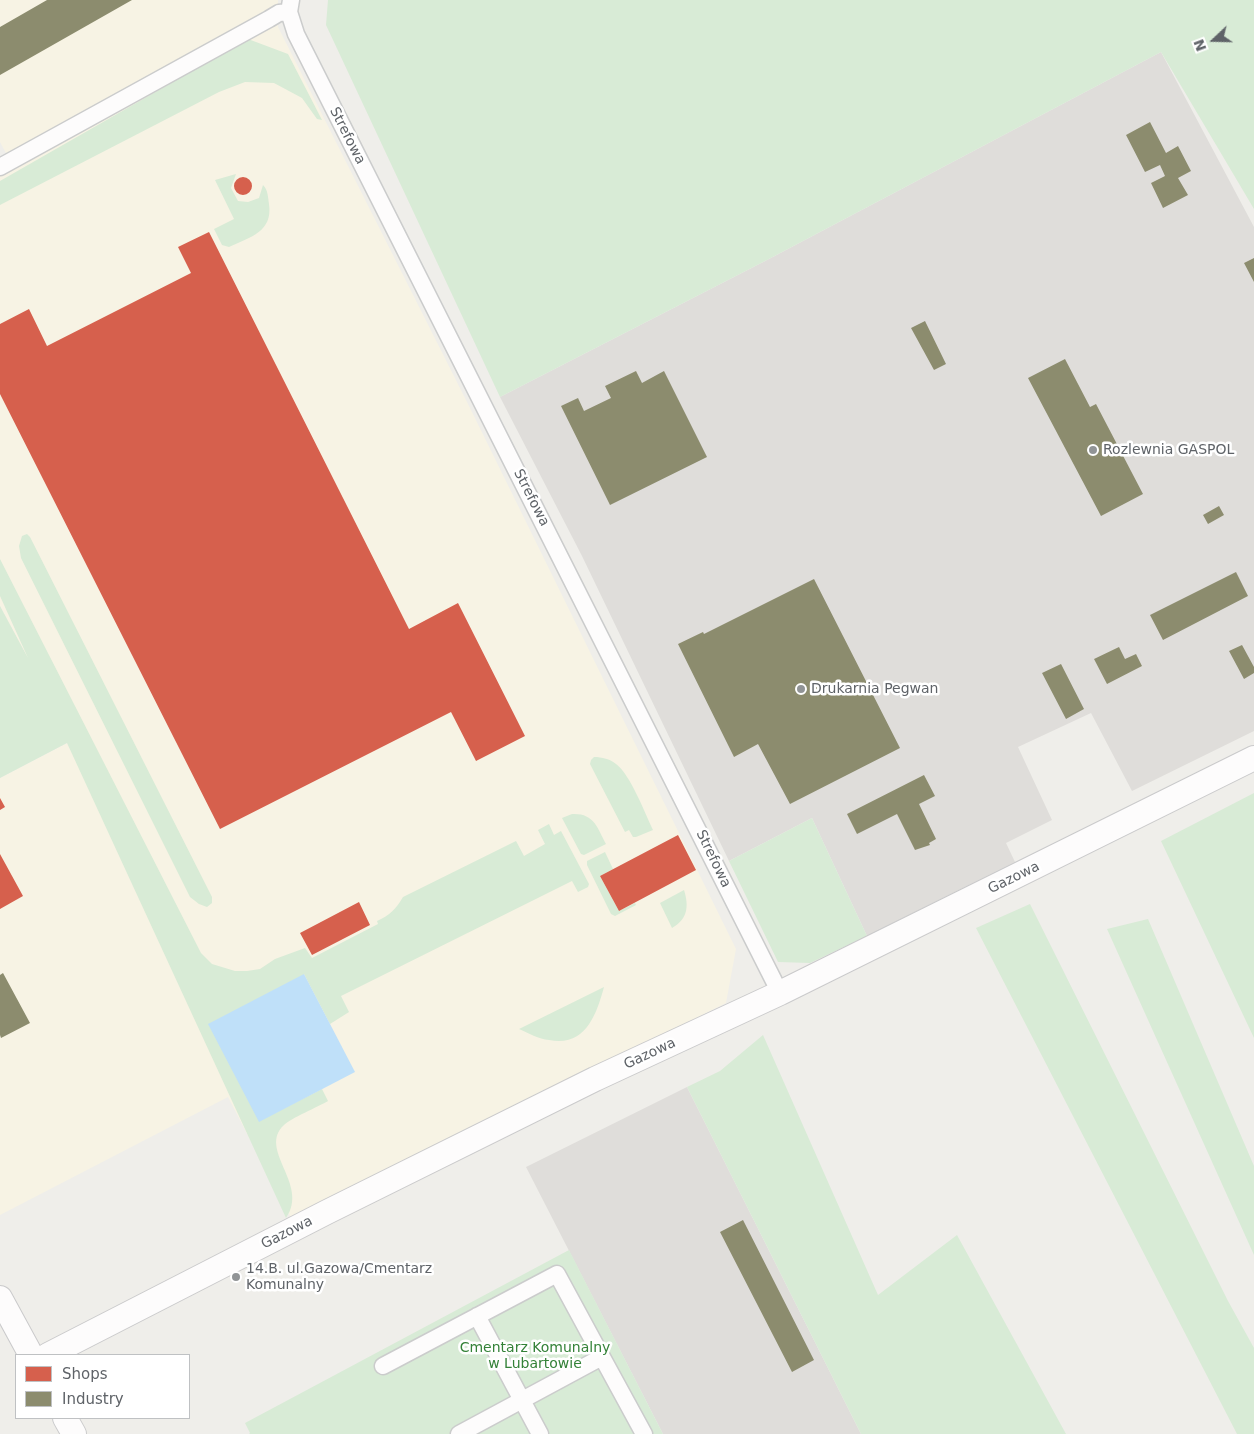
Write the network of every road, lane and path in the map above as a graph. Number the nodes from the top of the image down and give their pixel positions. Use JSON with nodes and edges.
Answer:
{"nodes":[{"id":1,"x":290,"y":6,"type":"edge"},
{"id":2,"x":0,"y":167,"type":"edge"},
{"id":3,"x":1254,"y":758,"type":"edge"},
{"id":4,"x":780,"y":993,"type":"junction"},
{"id":5,"x":0,"y":1298,"type":"edge"},
{"id":6,"x":477,"y":1316,"type":"junction"},
{"id":7,"x":30,"y":1354,"type":"edge"},
{"id":8,"x":50,"y":1354,"type":"edge"},
{"id":9,"x":602,"y":1357,"type":"junction"},
{"id":10,"x":383,"y":1366,"type":"dead end"},
{"id":11,"x":521,"y":1399,"type":"junction"},
{"id":12,"x":66,"y":1419,"type":"edge"},
{"id":13,"x":74,"y":1434,"type":"edge"},
{"id":14,"x":459,"y":1434,"type":"edge"},
{"id":15,"x":540,"y":1434,"type":"edge"},
{"id":16,"x":644,"y":1434,"type":"edge"}],
"edges":[{"from":1,"to":2,"type":"street"},
{"from":1,"to":4,"type":"street","name":"Strefowa"},
{"from":3,"to":4,"type":"street","name":"Gazowa"},
{"from":4,"to":8,"type":"street","name":"Gazowa"},
{"from":5,"to":7,"type":"street"},
{"from":6,"to":9,"type":"street"},
{"from":6,"to":10,"type":"street"},
{"from":6,"to":11,"type":"street"},
{"from":9,"to":11,"type":"street"},
{"from":9,"to":16,"type":"street"},
{"from":11,"to":14,"type":"street"},
{"from":11,"to":15,"type":"street"},
{"from":12,"to":13,"type":"street"}]}
